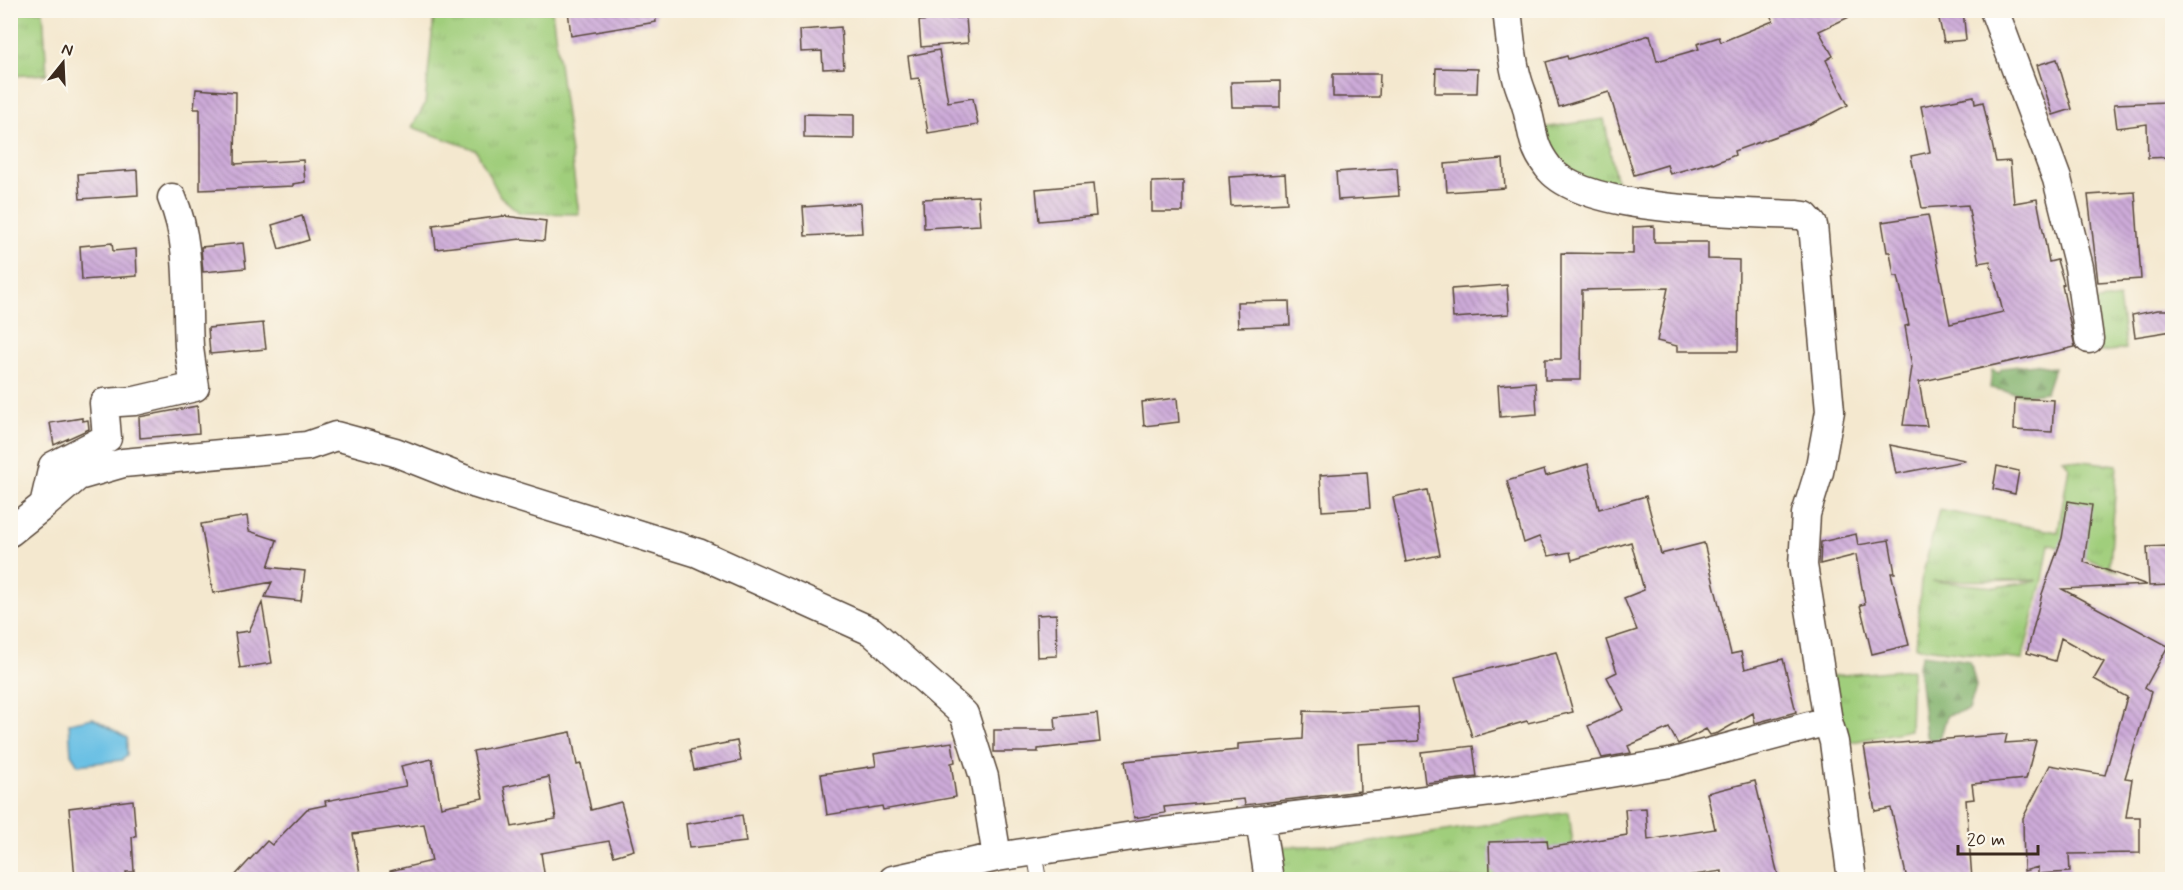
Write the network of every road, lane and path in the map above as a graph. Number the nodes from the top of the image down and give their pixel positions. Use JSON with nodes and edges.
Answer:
{"nodes":[{"id":1,"x":1507,"y":10,"type":"edge"},
{"id":2,"x":1994,"y":10,"type":"edge"},
{"id":3,"x":172,"y":198,"type":"dead end"},
{"id":4,"x":2089,"y":339,"type":"dead end"},
{"id":5,"x":44,"y":505,"type":"junction"},
{"id":6,"x":10,"y":532,"type":"edge"},
{"id":7,"x":1828,"y":721,"type":"junction"},
{"id":8,"x":1260,"y":820,"type":"junction"},
{"id":9,"x":1034,"y":851,"type":"junction"},
{"id":10,"x":997,"y":857,"type":"junction"},
{"id":11,"x":893,"y":879,"type":"edge"},
{"id":12,"x":1039,"y":879,"type":"edge"},
{"id":13,"x":1269,"y":879,"type":"edge"},
{"id":14,"x":1852,"y":879,"type":"edge"}],
"edges":[{"from":1,"to":7,"type":"street"},
{"from":2,"to":4,"type":"street"},
{"from":3,"to":5,"type":"street"},
{"from":5,"to":6,"type":"street"},
{"from":5,"to":10,"type":"street"},
{"from":7,"to":8,"type":"street"},
{"from":7,"to":14,"type":"street"},
{"from":8,"to":9,"type":"street"},
{"from":8,"to":13,"type":"street"},
{"from":9,"to":10,"type":"street"},
{"from":9,"to":12,"type":"lane"},
{"from":10,"to":11,"type":"street"}]}
